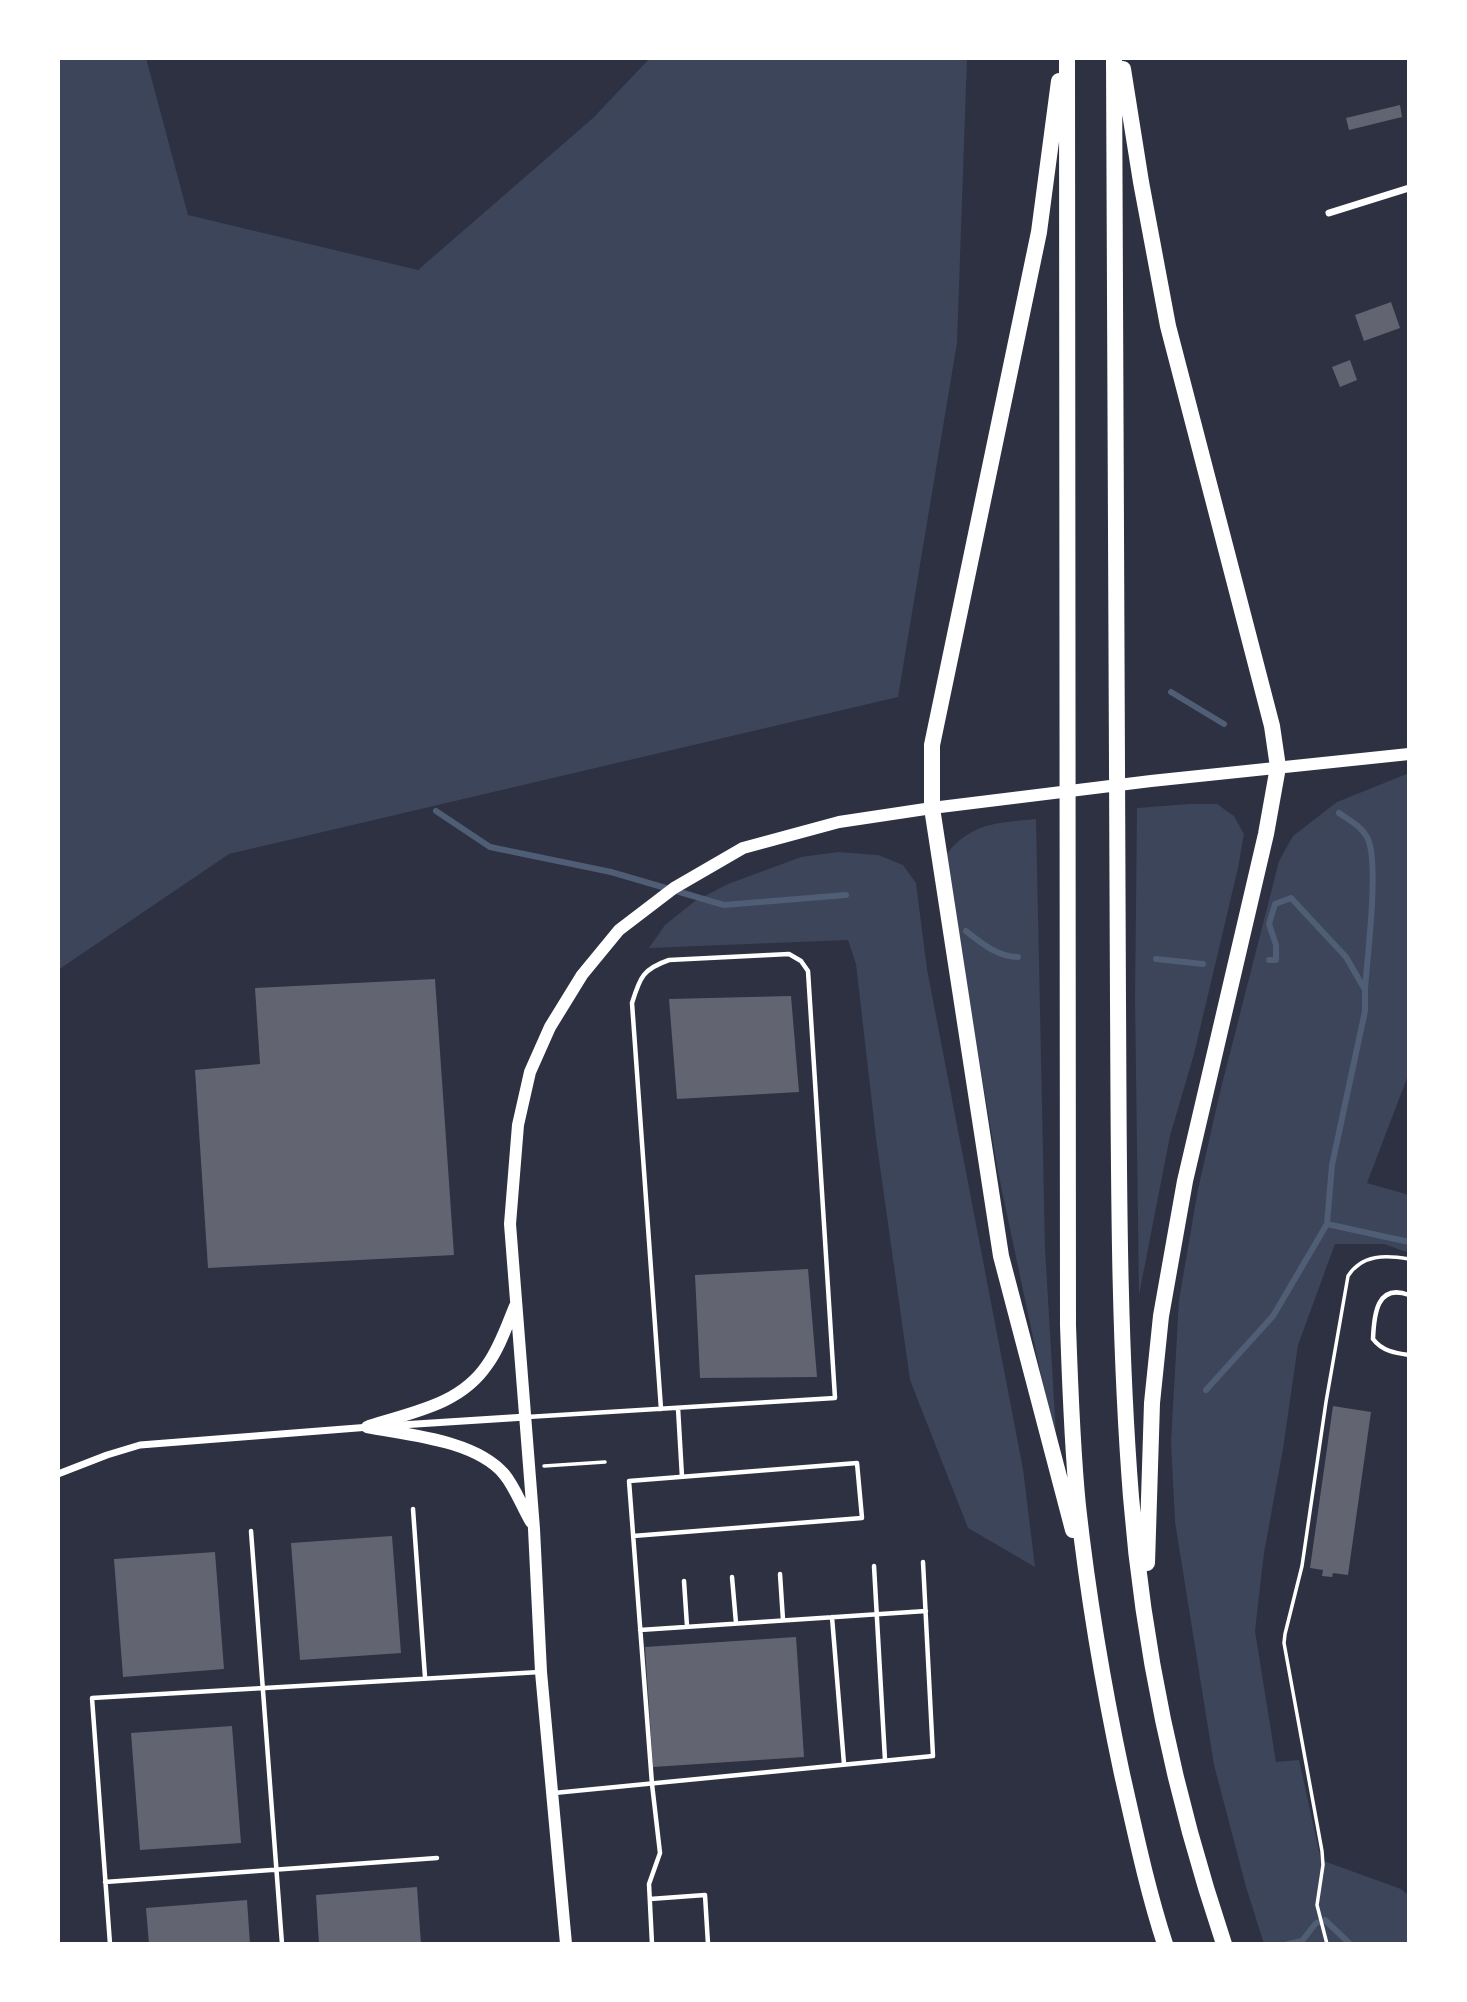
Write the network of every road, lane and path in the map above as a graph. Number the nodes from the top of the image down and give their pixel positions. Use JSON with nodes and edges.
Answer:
{"nodes":[{"id":1,"x":1062,"y":58,"type":"edge"},
{"id":2,"x":1067,"y":58,"type":"edge"},
{"id":3,"x":1115,"y":58,"type":"edge"},
{"id":4,"x":1121,"y":58,"type":"edge"},
{"id":5,"x":1409,"y":188,"type":"edge"},
{"id":6,"x":1329,"y":213,"type":"dead end"},
{"id":7,"x":1409,"y":754,"type":"edge"},
{"id":8,"x":1278,"y":767,"type":"junction"},
{"id":9,"x":932,"y":808,"type":"junction"},
{"id":10,"x":1409,"y":1259,"type":"edge"},
{"id":11,"x":1409,"y":1295,"type":"edge"},
{"id":12,"x":517,"y":1302,"type":"junction"},
{"id":13,"x":1409,"y":1355,"type":"edge"},
{"id":14,"x":678,"y":1408,"type":"junction"},
{"id":15,"x":661,"y":1409,"type":"junction"},
{"id":16,"x":526,"y":1417,"type":"junction"},
{"id":17,"x":367,"y":1427,"type":"junction"},
{"id":18,"x":605,"y":1462,"type":"dead end"},
{"id":19,"x":528,"y":1467,"type":"junction"},
{"id":20,"x":58,"y":1475,"type":"edge"},
{"id":21,"x":682,"y":1477,"type":"junction"},
{"id":22,"x":413,"y":1509,"type":"dead end"},
{"id":23,"x":534,"y":1529,"type":"junction"},
{"id":24,"x":251,"y":1531,"type":"dead end"},
{"id":25,"x":633,"y":1536,"type":"junction"},
{"id":26,"x":923,"y":1562,"type":"dead end"},
{"id":27,"x":874,"y":1566,"type":"dead end"},
{"id":28,"x":780,"y":1574,"type":"dead end"},
{"id":29,"x":732,"y":1577,"type":"dead end"},
{"id":30,"x":684,"y":1581,"type":"dead end"},
{"id":31,"x":1089,"y":1591,"type":"junction"},
{"id":32,"x":926,"y":1611,"type":"junction"},
{"id":33,"x":877,"y":1614,"type":"junction"},
{"id":34,"x":832,"y":1617,"type":"junction"},
{"id":35,"x":1146,"y":1618,"type":"junction"},
{"id":36,"x":783,"y":1620,"type":"junction"},
{"id":37,"x":736,"y":1623,"type":"junction"},
{"id":38,"x":687,"y":1626,"type":"junction"},
{"id":39,"x":640,"y":1630,"type":"junction"},
{"id":40,"x":541,"y":1671,"type":"junction"},
{"id":41,"x":425,"y":1677,"type":"junction"},
{"id":42,"x":262,"y":1687,"type":"junction"},
{"id":43,"x":885,"y":1760,"type":"junction"},
{"id":44,"x":844,"y":1764,"type":"junction"},
{"id":45,"x":652,"y":1784,"type":"junction"},
{"id":46,"x":553,"y":1793,"type":"junction"},
{"id":47,"x":438,"y":1858,"type":"dead end"},
{"id":48,"x":276,"y":1870,"type":"junction"},
{"id":49,"x":105,"y":1882,"type":"junction"},
{"id":50,"x":650,"y":1899,"type":"junction"},
{"id":51,"x":110,"y":1944,"type":"edge"},
{"id":52,"x":282,"y":1944,"type":"edge"},
{"id":53,"x":566,"y":1944,"type":"edge"},
{"id":54,"x":652,"y":1944,"type":"edge"},
{"id":55,"x":708,"y":1944,"type":"edge"},
{"id":56,"x":1165,"y":1944,"type":"edge"},
{"id":57,"x":1224,"y":1944,"type":"edge"},
{"id":58,"x":1327,"y":1944,"type":"edge"}],
"edges":[{"from":1,"to":9,"type":"highway"},
{"from":2,"to":31,"type":"highway"},
{"from":3,"to":35,"type":"highway"},
{"from":4,"to":8,"type":"highway"},
{"from":5,"to":6,"type":"street"},
{"from":7,"to":8,"type":"main road"},
{"from":8,"to":9,"type":"main road"},
{"from":8,"to":35,"type":"highway"},
{"from":9,"to":12,"type":"main road"},
{"from":9,"to":31,"type":"highway"},
{"from":10,"to":58,"type":"path"},
{"from":11,"to":13,"type":"lane"},
{"from":12,"to":16,"type":"main road"},
{"from":12,"to":17,"type":"main road"},
{"from":14,"to":15,"type":"lane"},
{"from":14,"to":15,"type":"lane"},
{"from":14,"to":21,"type":"lane"},
{"from":15,"to":16,"type":"lane"},
{"from":16,"to":17,"type":"street"},
{"from":16,"to":19,"type":"main road"},
{"from":17,"to":20,"type":"street"},
{"from":17,"to":23,"type":"main road"},
{"from":18,"to":19,"type":"path"},
{"from":19,"to":23,"type":"main road"},
{"from":21,"to":25,"type":"lane"},
{"from":21,"to":25,"type":"lane"},
{"from":22,"to":41,"type":"lane"},
{"from":23,"to":40,"type":"main road"},
{"from":24,"to":42,"type":"lane"},
{"from":25,"to":39,"type":"lane"},
{"from":26,"to":32,"type":"lane"},
{"from":27,"to":33,"type":"lane"},
{"from":28,"to":36,"type":"lane"},
{"from":29,"to":37,"type":"lane"},
{"from":30,"to":38,"type":"lane"},
{"from":31,"to":56,"type":"highway"},
{"from":32,"to":33,"type":"lane"},
{"from":32,"to":43,"type":"lane"},
{"from":33,"to":34,"type":"lane"},
{"from":33,"to":43,"type":"lane"},
{"from":34,"to":36,"type":"lane"},
{"from":34,"to":44,"type":"lane"},
{"from":35,"to":57,"type":"highway"},
{"from":36,"to":37,"type":"lane"},
{"from":37,"to":38,"type":"lane"},
{"from":38,"to":39,"type":"lane"},
{"from":39,"to":45,"type":"lane"},
{"from":40,"to":41,"type":"lane"},
{"from":40,"to":46,"type":"main road"},
{"from":41,"to":42,"type":"lane"},
{"from":42,"to":48,"type":"lane"},
{"from":42,"to":49,"type":"lane"},
{"from":43,"to":44,"type":"lane"},
{"from":44,"to":45,"type":"lane"},
{"from":45,"to":46,"type":"lane"},
{"from":45,"to":50,"type":"lane"},
{"from":46,"to":53,"type":"main road"},
{"from":47,"to":48,"type":"lane"},
{"from":48,"to":49,"type":"lane"},
{"from":48,"to":52,"type":"lane"},
{"from":49,"to":51,"type":"lane"},
{"from":50,"to":54,"type":"lane"},
{"from":50,"to":55,"type":"lane"}]}
